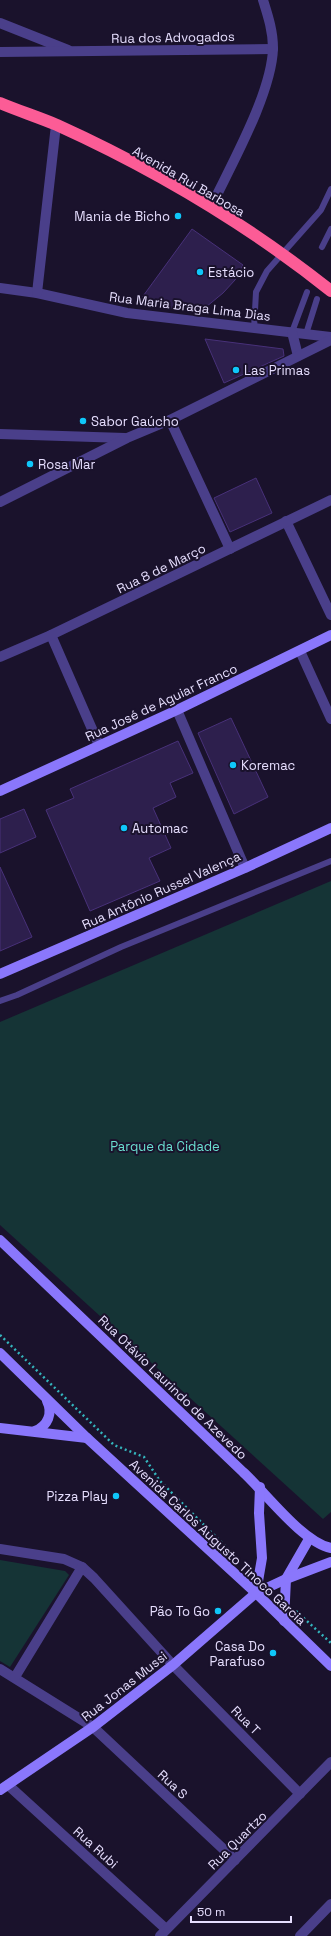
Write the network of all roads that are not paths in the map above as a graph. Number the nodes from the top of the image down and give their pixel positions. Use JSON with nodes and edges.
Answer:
{"nodes":[{"id":1,"x":263,"y":0,"type":"edge"},
{"id":2,"x":0,"y":23,"type":"edge"},
{"id":3,"x":273,"y":49,"type":"junction"},
{"id":4,"x":0,"y":52,"type":"edge"},
{"id":5,"x":73,"y":52,"type":"junction"},
{"id":6,"x":0,"y":104,"type":"edge"},
{"id":7,"x":56,"y":125,"type":"junction"},
{"id":8,"x":331,"y":189,"type":"edge"},
{"id":9,"x":211,"y":207,"type":"junction"},
{"id":10,"x":331,"y":229,"type":"edge"},
{"id":11,"x":322,"y":247,"type":"dead end"},
{"id":12,"x":0,"y":288,"type":"edge"},
{"id":13,"x":331,"y":291,"type":"edge"},
{"id":14,"x":307,"y":292,"type":"dead end"},
{"id":15,"x":37,"y":293,"type":"junction"},
{"id":16,"x":317,"y":299,"type":"dead end"},
{"id":17,"x":254,"y":329,"type":"junction"},
{"id":18,"x":292,"y":332,"type":"junction"},
{"id":19,"x":306,"y":334,"type":"junction"},
{"id":20,"x":331,"y":339,"type":"edge"},
{"id":21,"x":298,"y":356,"type":"junction"},
{"id":22,"x":170,"y":420,"type":"junction"},
{"id":23,"x":0,"y":434,"type":"edge"},
{"id":24,"x":127,"y":438,"type":"junction"},
{"id":25,"x":331,"y":500,"type":"edge"},
{"id":26,"x":0,"y":502,"type":"edge"},
{"id":27,"x":286,"y":521,"type":"junction"},
{"id":28,"x":230,"y":549,"type":"junction"},
{"id":29,"x":331,"y":615,"type":"edge"},
{"id":30,"x":51,"y":635,"type":"junction"},
{"id":31,"x":331,"y":635,"type":"edge"},
{"id":32,"x":300,"y":651,"type":"junction"},
{"id":33,"x":0,"y":657,"type":"edge"},
{"id":34,"x":178,"y":710,"type":"junction"},
{"id":35,"x":331,"y":719,"type":"edge"},
{"id":36,"x":99,"y":745,"type":"junction"},
{"id":37,"x":0,"y":791,"type":"edge"},
{"id":38,"x":331,"y":828,"type":"edge"},
{"id":39,"x":331,"y":861,"type":"edge"},
{"id":40,"x":245,"y":868,"type":"junction"},
{"id":41,"x":0,"y":974,"type":"edge"},
{"id":42,"x":0,"y":1001,"type":"edge"},
{"id":43,"x":0,"y":1240,"type":"edge"},
{"id":44,"x":0,"y":1353,"type":"edge"},
{"id":45,"x":45,"y":1398,"type":"junction"},
{"id":46,"x":0,"y":1428,"type":"edge"},
{"id":47,"x":35,"y":1431,"type":"junction"},
{"id":48,"x":87,"y":1438,"type":"junction"},
{"id":49,"x":260,"y":1487,"type":"junction"},
{"id":50,"x":309,"y":1539,"type":"junction"},
{"id":51,"x":331,"y":1548,"type":"edge"},
{"id":52,"x":0,"y":1549,"type":"edge"},
{"id":53,"x":331,"y":1562,"type":"edge"},
{"id":54,"x":82,"y":1567,"type":"junction"},
{"id":55,"x":286,"y":1579,"type":"junction"},
{"id":56,"x":256,"y":1593,"type":"junction"},
{"id":57,"x":284,"y":1621,"type":"junction"},
{"id":58,"x":173,"y":1665,"type":"junction"},
{"id":59,"x":331,"y":1666,"type":"edge"},
{"id":60,"x":0,"y":1669,"type":"edge"},
{"id":61,"x":15,"y":1677,"type":"junction"},
{"id":62,"x":93,"y":1727,"type":"junction"},
{"id":63,"x":331,"y":1762,"type":"edge"},
{"id":64,"x":4,"y":1787,"type":"edge"},
{"id":65,"x":300,"y":1794,"type":"junction"},
{"id":66,"x":235,"y":1860,"type":"junction"},
{"id":67,"x":331,"y":1904,"type":"edge"},
{"id":68,"x":163,"y":1933,"type":"edge"},
{"id":69,"x":300,"y":1936,"type":"edge"}],
"edges":[{"from":1,"to":3,"type":"street"},
{"from":2,"to":5,"type":"street","name":"Rua dos Advogados"},
{"from":3,"to":5,"type":"street","name":"Rua dos Advogados"},
{"from":3,"to":9,"type":"street"},
{"from":4,"to":5,"type":"street","name":"Rua dos Advogados"},
{"from":6,"to":7,"type":"highway","name":"Avenida Rui Barbosa"},
{"from":7,"to":9,"type":"highway","name":"Avenida Rui Barbosa"},
{"from":7,"to":15,"type":"street"},
{"from":8,"to":17,"type":"lane"},
{"from":9,"to":13,"type":"highway","name":"Avenida Rui Barbosa"},
{"from":10,"to":11,"type":"lane"},
{"from":12,"to":15,"type":"street","name":"Rua Maria Braga Lima Dias"},
{"from":14,"to":18,"type":"lane"},
{"from":15,"to":17,"type":"street","name":"Rua Maria Braga Lima Dias"},
{"from":16,"to":19,"type":"lane"},
{"from":17,"to":18,"type":"street","name":"Rua Maria Braga Lima Dias"},
{"from":18,"to":19,"type":"street","name":"Rua Maria Braga Lima Dias"},
{"from":18,"to":21,"type":"street"},
{"from":19,"to":20,"type":"street","name":"Rua Maria Braga Lima Dias"},
{"from":20,"to":21,"type":"street"},
{"from":21,"to":22,"type":"street"},
{"from":22,"to":24,"type":"street"},
{"from":22,"to":28,"type":"street"},
{"from":23,"to":24,"type":"street"},
{"from":24,"to":26,"type":"street"},
{"from":25,"to":27,"type":"street","name":"Rua 8 de Março"},
{"from":27,"to":28,"type":"street","name":"Rua 8 de Março"},
{"from":27,"to":29,"type":"street"},
{"from":28,"to":30,"type":"street","name":"Rua 8 de Março"},
{"from":30,"to":33,"type":"street","name":"Rua 8 de Março"},
{"from":30,"to":36,"type":"street"},
{"from":31,"to":32,"type":"street","name":"Rua José de Aguiar Franco"},
{"from":32,"to":34,"type":"street","name":"Rua José de Aguiar Franco"},
{"from":32,"to":35,"type":"street"},
{"from":34,"to":36,"type":"street","name":"Rua José de Aguiar Franco"},
{"from":34,"to":40,"type":"street"},
{"from":36,"to":37,"type":"street","name":"Rua José de Aguiar Franco"},
{"from":38,"to":40,"type":"street","name":"Rua Antônio Russel Valença"},
{"from":39,"to":42,"type":"lane"},
{"from":40,"to":41,"type":"street","name":"Rua Antônio Russel Valença"},
{"from":43,"to":49,"type":"street","name":"Rua Otávio Laurindo de Azevedo"},
{"from":44,"to":45,"type":"street"},
{"from":45,"to":47,"type":"street"},
{"from":45,"to":48,"type":"street","name":"Avenida Carlos Augusto Tinoco Garcia"},
{"from":46,"to":47,"type":"street"},
{"from":47,"to":48,"type":"street"},
{"from":48,"to":56,"type":"street","name":"Avenida Carlos Augusto Tinoco Garcia"},
{"from":49,"to":50,"type":"street","name":"Rua Otávio Laurindo de Azevedo"},
{"from":49,"to":56,"type":"street"},
{"from":50,"to":51,"type":"street","name":"Rua Otávio Laurindo de Azevedo"},
{"from":50,"to":55,"type":"street"},
{"from":52,"to":54,"type":"street","name":"Rua T"},
{"from":53,"to":55,"type":"street","name":"Rua Jonas Mussi"},
{"from":54,"to":58,"type":"street","name":"Rua T"},
{"from":54,"to":61,"type":"street"},
{"from":55,"to":56,"type":"street","name":"Rua Jonas Mussi"},
{"from":55,"to":57,"type":"street"},
{"from":56,"to":57,"type":"street","name":"Avenida Carlos Augusto Tinoco Garcia"},
{"from":56,"to":58,"type":"street","name":"Rua Jonas Mussi"},
{"from":57,"to":59,"type":"street","name":"Avenida Carlos Augusto Tinoco Garcia"},
{"from":58,"to":62,"type":"street","name":"Rua Jonas Mussi"},
{"from":58,"to":65,"type":"street","name":"Rua T"},
{"from":60,"to":61,"type":"street","name":"Rua S"},
{"from":61,"to":62,"type":"street","name":"Rua S"},
{"from":62,"to":64,"type":"street","name":"Rua Jonas Mussi"},
{"from":62,"to":66,"type":"street","name":"Rua S"},
{"from":63,"to":65,"type":"street","name":"Rua Quartzo"},
{"from":64,"to":68,"type":"street","name":"Rua Rubi"},
{"from":65,"to":66,"type":"street","name":"Rua Quartzo"},
{"from":66,"to":68,"type":"street","name":"Rua Quartzo"},
{"from":67,"to":69,"type":"street"}]}
